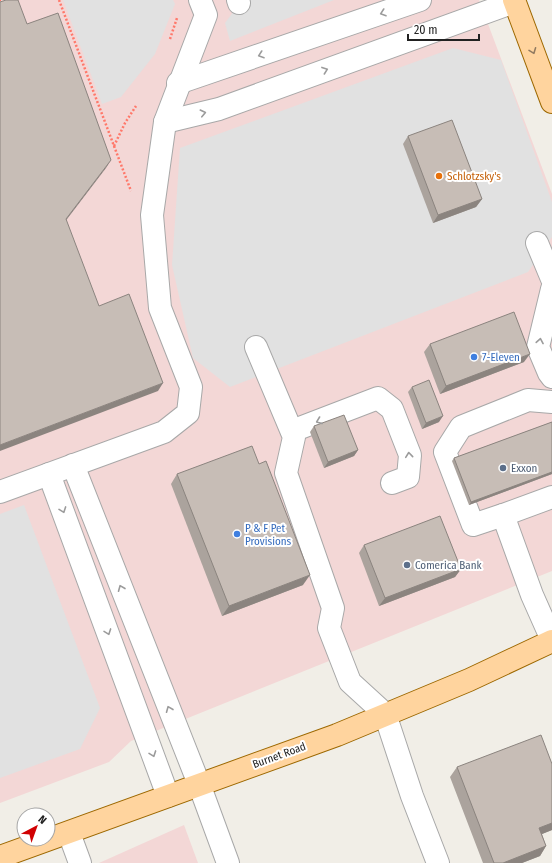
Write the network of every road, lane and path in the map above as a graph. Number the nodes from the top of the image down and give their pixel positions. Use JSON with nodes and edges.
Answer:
{"nodes":[{"id":1,"x":59,"y":0,"type":"edge"},
{"id":2,"x":200,"y":0,"type":"edge"},
{"id":3,"x":420,"y":0,"type":"edge"},
{"id":4,"x":515,"y":0,"type":"edge"},
{"id":5,"x":178,"y":83,"type":"junction"},
{"id":6,"x":552,"y":102,"type":"edge"},
{"id":7,"x":136,"y":106,"type":"dead end"},
{"id":8,"x":164,"y":122,"type":"junction"},
{"id":9,"x":114,"y":146,"type":"junction"},
{"id":10,"x":133,"y":196,"type":"dead end"},
{"id":11,"x":537,"y":243,"type":"dead end"},
{"id":12,"x":552,"y":279,"type":"edge"},
{"id":13,"x":552,"y":289,"type":"edge"},
{"id":14,"x":256,"y":347,"type":"dead end"},
{"id":15,"x":552,"y":377,"type":"edge"},
{"id":16,"x":552,"y":402,"type":"edge"},
{"id":17,"x":292,"y":431,"type":"junction"},
{"id":18,"x":73,"y":465,"type":"junction"},
{"id":19,"x":49,"y":474,"type":"junction"},
{"id":20,"x":392,"y":483,"type":"dead end"},
{"id":21,"x":0,"y":492,"type":"edge"},
{"id":22,"x":552,"y":497,"type":"edge"},
{"id":23,"x":503,"y":515,"type":"junction"},
{"id":24,"x":552,"y":641,"type":"edge"},
{"id":25,"x":385,"y":714,"type":"junction"},
{"id":26,"x":199,"y":784,"type":"junction"},
{"id":27,"x":168,"y":796,"type":"junction"},
{"id":28,"x":69,"y":833,"type":"junction"},
{"id":29,"x":0,"y":857,"type":"edge"},
{"id":30,"x":80,"y":863,"type":"edge"},
{"id":31,"x":228,"y":863,"type":"edge"},
{"id":32,"x":438,"y":863,"type":"edge"}],
"edges":[{"from":1,"to":9,"type":"path"},
{"from":2,"to":5,"type":"lane"},
{"from":3,"to":5,"type":"lane","one_way":true},
{"from":4,"to":6,"type":"main road","one_way":true},
{"from":8,"to":4,"type":"lane","one_way":true},
{"from":5,"to":8,"type":"lane"},
{"from":7,"to":9,"type":"path"},
{"from":8,"to":18,"type":"lane"},
{"from":9,"to":10,"type":"path"},
{"from":11,"to":12,"type":"lane"},
{"from":15,"to":13,"type":"lane","one_way":true},
{"from":14,"to":17,"type":"lane"},
{"from":16,"to":23,"type":"lane"},
{"from":20,"to":17,"type":"lane","one_way":true},
{"from":17,"to":25,"type":"lane"},
{"from":18,"to":19,"type":"lane"},
{"from":26,"to":18,"type":"lane","one_way":true},
{"from":19,"to":21,"type":"lane"},
{"from":19,"to":27,"type":"lane","one_way":true},
{"from":22,"to":23,"type":"lane"},
{"from":23,"to":24,"type":"lane"},
{"from":24,"to":25,"type":"main road","name":"Burnet Road"},
{"from":25,"to":26,"type":"main road","name":"Burnet Road"},
{"from":25,"to":32,"type":"lane"},
{"from":26,"to":27,"type":"main road","name":"Burnet Road"},
{"from":26,"to":31,"type":"lane"},
{"from":27,"to":28,"type":"main road","name":"Burnet Road"},
{"from":28,"to":29,"type":"main road","name":"Burnet Road"},
{"from":28,"to":30,"type":"lane"}]}
